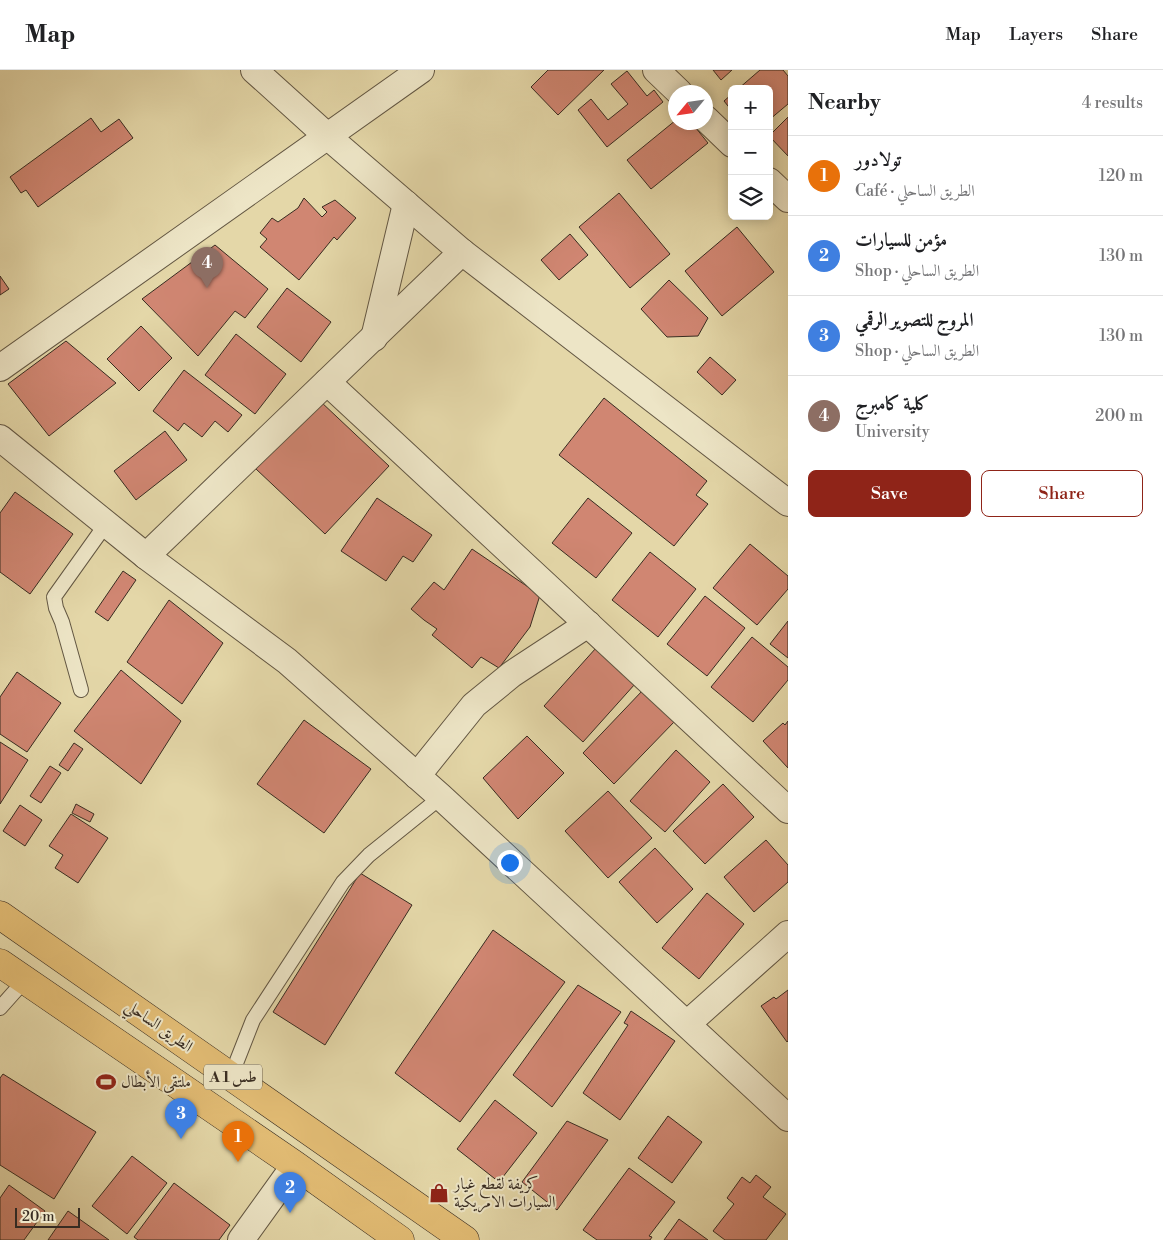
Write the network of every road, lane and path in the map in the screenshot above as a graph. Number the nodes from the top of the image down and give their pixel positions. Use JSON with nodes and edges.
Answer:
{"nodes":[{"id":1,"x":254,"y":70,"type":"edge"},
{"id":2,"x":421,"y":70,"type":"edge"},
{"id":3,"x":656,"y":70,"type":"edge"},
{"id":4,"x":672,"y":85,"type":"edge"},
{"id":5,"x":713,"y":126,"type":"edge"},
{"id":6,"x":327,"y":136,"type":"junction"},
{"id":7,"x":728,"y":140,"type":"edge"},
{"id":8,"x":773,"y":185,"type":"edge"},
{"id":9,"x":788,"y":199,"type":"edge"},
{"id":10,"x":406,"y":204,"type":"junction"},
{"id":11,"x":462,"y":252,"type":"junction"},
{"id":12,"x":374,"y":338,"type":"junction"},
{"id":13,"x":0,"y":368,"type":"edge"},
{"id":14,"x":328,"y":382,"type":"junction"},
{"id":15,"x":0,"y":438,"type":"edge"},
{"id":16,"x":788,"y":503,"type":"edge"},
{"id":17,"x":106,"y":524,"type":"junction"},
{"id":18,"x":146,"y":556,"type":"junction"},
{"id":19,"x":588,"y":624,"type":"junction"},
{"id":20,"x":82,"y":690,"type":"dead end"},
{"id":21,"x":417,"y":776,"type":"junction"},
{"id":22,"x":440,"y":797,"type":"junction"},
{"id":23,"x":788,"y":810,"type":"edge"},
{"id":24,"x":0,"y":915,"type":"edge"},
{"id":25,"x":788,"y":934,"type":"edge"},
{"id":26,"x":0,"y":963,"type":"edge"},
{"id":27,"x":26,"y":980,"type":"junction"},
{"id":28,"x":0,"y":1008,"type":"edge"},
{"id":29,"x":687,"y":1024,"type":"junction"},
{"id":30,"x":231,"y":1076,"type":"junction"},
{"id":31,"x":788,"y":1118,"type":"edge"},
{"id":32,"x":295,"y":1165,"type":"junction"},
{"id":33,"x":241,"y":1240,"type":"edge"},
{"id":34,"x":400,"y":1240,"type":"edge"},
{"id":35,"x":465,"y":1240,"type":"edge"}],
"edges":[{"from":1,"to":6,"type":"street"},
{"from":2,"to":6,"type":"street"},
{"from":3,"to":4,"type":"street"},
{"from":5,"to":7,"type":"street"},
{"from":6,"to":10,"type":"street"},
{"from":6,"to":13,"type":"street"},
{"from":8,"to":9,"type":"street"},
{"from":10,"to":11,"type":"street"},
{"from":10,"to":12,"type":"street"},
{"from":11,"to":12,"type":"street"},
{"from":11,"to":16,"type":"street"},
{"from":12,"to":14,"type":"street"},
{"from":14,"to":18,"type":"street"},
{"from":14,"to":19,"type":"street"},
{"from":15,"to":17,"type":"street"},
{"from":17,"to":18,"type":"street"},
{"from":17,"to":20,"type":"lane"},
{"from":18,"to":21,"type":"street"},
{"from":19,"to":21,"type":"street"},
{"from":19,"to":23,"type":"street"},
{"from":21,"to":22,"type":"street"},
{"from":22,"to":29,"type":"street"},
{"from":22,"to":30,"type":"lane"},
{"from":24,"to":30,"type":"highway","name":"الطريق الساحلي","number":"A 1 طس"},
{"from":25,"to":29,"type":"street"},
{"from":26,"to":27,"type":"highway","number":"A 1 طس"},
{"from":27,"to":28,"type":"lane"},
{"from":27,"to":32,"type":"highway","number":"A 1 طس"},
{"from":29,"to":31,"type":"street"},
{"from":30,"to":35,"type":"highway","name":"الطريق الساحلي","number":"A 1 طس"},
{"from":32,"to":33,"type":"street"},
{"from":32,"to":34,"type":"highway","number":"A 1 طس"}]}
